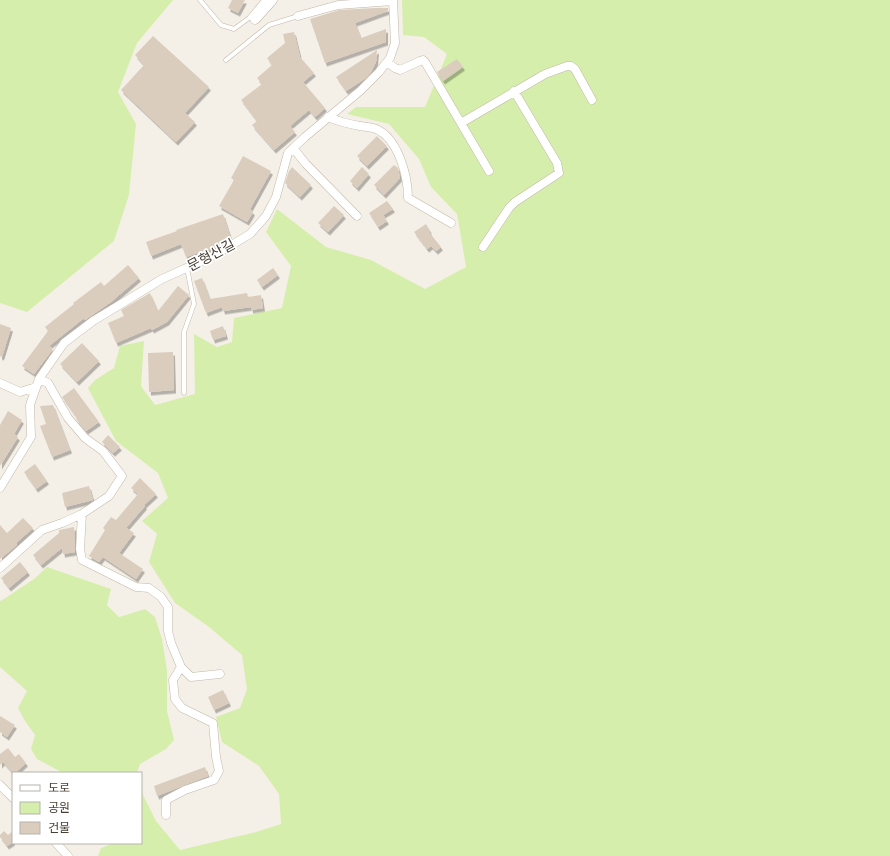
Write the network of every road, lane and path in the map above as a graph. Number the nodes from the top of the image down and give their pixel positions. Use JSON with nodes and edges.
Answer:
{"nodes":[{"id":1,"x":200,"y":0,"type":"edge"},
{"id":2,"x":264,"y":0,"type":"edge"},
{"id":3,"x":272,"y":0,"type":"edge"},
{"id":4,"x":393,"y":0,"type":"edge"},
{"id":5,"x":298,"y":16,"type":"joint"},
{"id":6,"x":256,"y":19,"type":"dead end"},
{"id":7,"x":226,"y":60,"type":"dead end"},
{"id":8,"x":387,"y":62,"type":"junction"},
{"id":9,"x":514,"y":91,"type":"junction"},
{"id":10,"x":592,"y":100,"type":"dead end"},
{"id":11,"x":328,"y":117,"type":"junction"},
{"id":12,"x":461,"y":123,"type":"junction"},
{"id":13,"x":293,"y":148,"type":"junction"},
{"id":14,"x":489,"y":171,"type":"dead end"},
{"id":15,"x":357,"y":216,"type":"dead end"},
{"id":16,"x":451,"y":223,"type":"dead end"},
{"id":17,"x":483,"y":246,"type":"dead end"},
{"id":18,"x":186,"y":268,"type":"junction"},
{"id":19,"x":39,"y":379,"type":"junction"},
{"id":20,"x":0,"y":383,"type":"edge"},
{"id":21,"x":36,"y":387,"type":"junction"},
{"id":22,"x":184,"y":393,"type":"dead end"},
{"id":23,"x":0,"y":488,"type":"edge"},
{"id":24,"x":82,"y":514,"type":"junction"},
{"id":25,"x":0,"y":568,"type":"edge"},
{"id":26,"x":181,"y":667,"type":"junction"},
{"id":27,"x":220,"y":674,"type":"dead end"},
{"id":28,"x":0,"y":785,"type":"edge"},
{"id":29,"x":12,"y":797,"type":"edge"},
{"id":30,"x":166,"y":815,"type":"dead end"},
{"id":31,"x":57,"y":844,"type":"edge"},
{"id":32,"x":68,"y":856,"type":"edge"}],
"edges":[{"from":1,"to":2,"type":"lane"},
{"from":3,"to":6,"type":"street"},
{"from":4,"to":5,"type":"street"},
{"from":4,"to":8,"type":"street","name":"문형산길"},
{"from":5,"to":7,"type":"lane"},
{"from":8,"to":11,"type":"street","name":"문형산길"},
{"from":8,"to":12,"type":"street"},
{"from":9,"to":10,"type":"street"},
{"from":9,"to":12,"type":"street"},
{"from":9,"to":17,"type":"street"},
{"from":11,"to":13,"type":"street","name":"문형산길"},
{"from":11,"to":16,"type":"street"},
{"from":12,"to":14,"type":"street"},
{"from":13,"to":15,"type":"street"},
{"from":13,"to":18,"type":"street","name":"문형산길"},
{"from":18,"to":19,"type":"street","name":"문형산길"},
{"from":18,"to":22,"type":"lane"},
{"from":19,"to":21,"type":"street","name":"문형산길"},
{"from":19,"to":24,"type":"street"},
{"from":20,"to":21,"type":"street"},
{"from":21,"to":23,"type":"street","name":"문형산길"},
{"from":24,"to":25,"type":"street"},
{"from":24,"to":26,"type":"street"},
{"from":26,"to":27,"type":"street"},
{"from":26,"to":30,"type":"street"},
{"from":28,"to":29,"type":"street"},
{"from":31,"to":32,"type":"street"}]}
